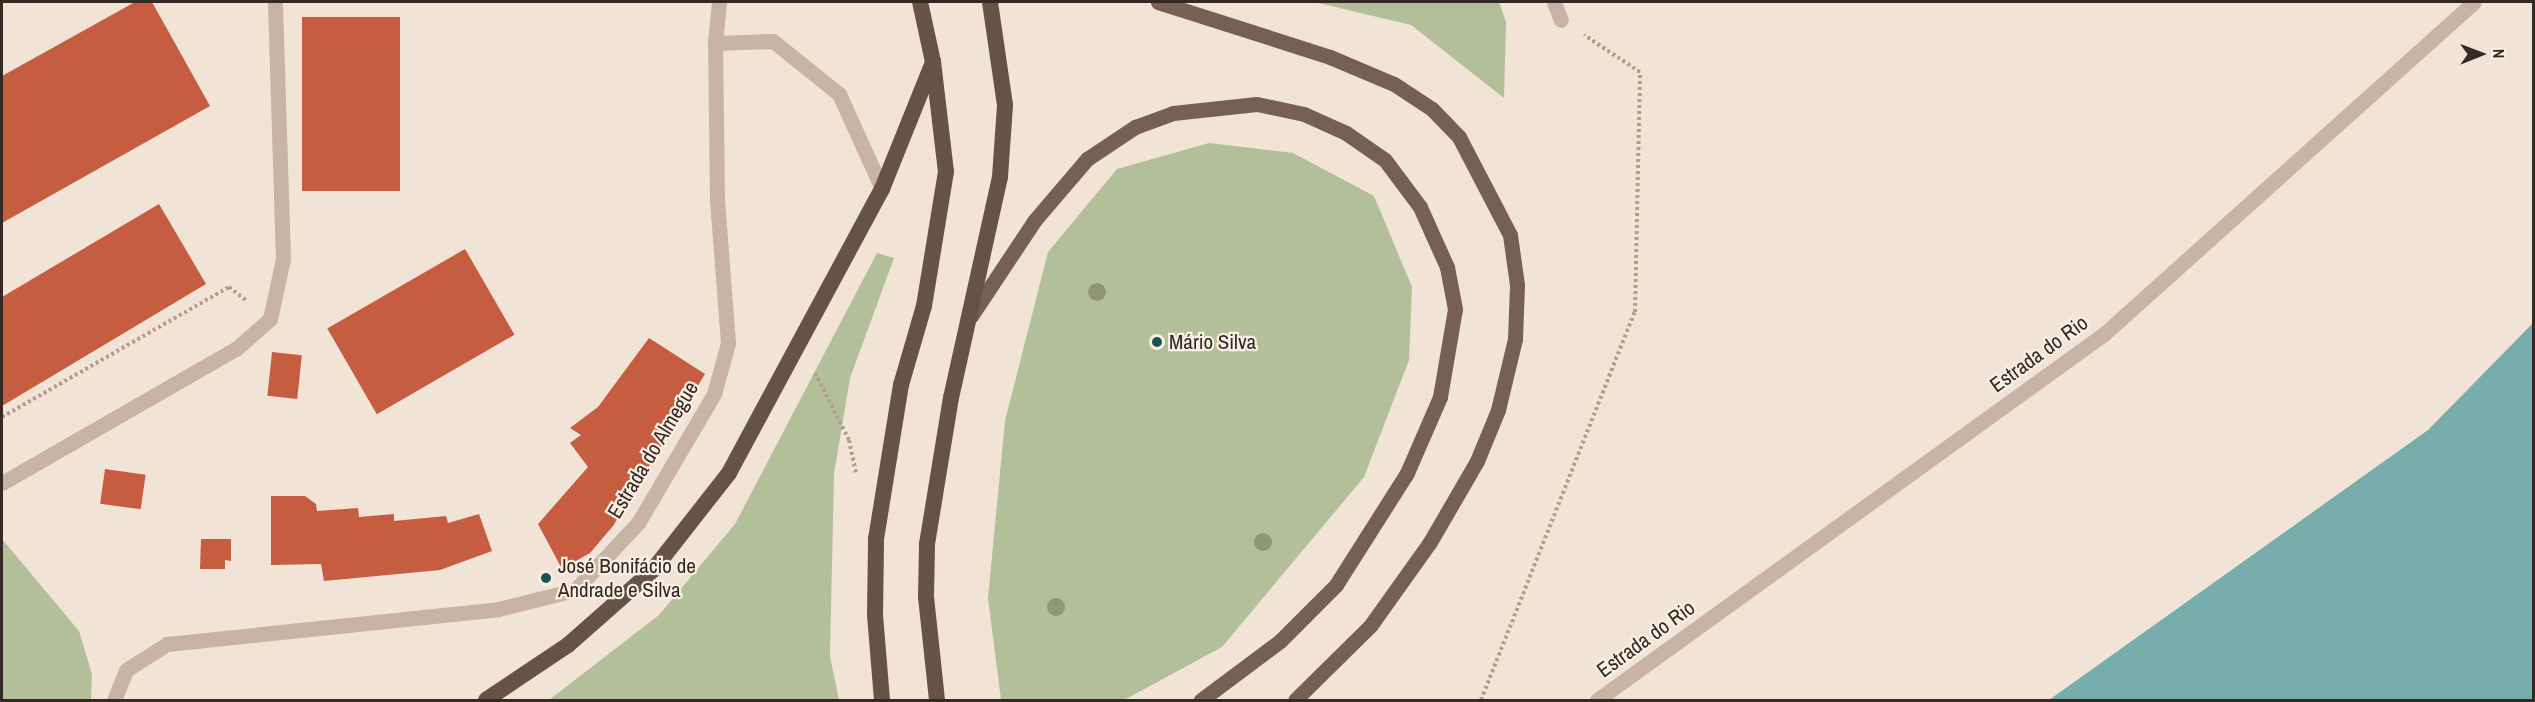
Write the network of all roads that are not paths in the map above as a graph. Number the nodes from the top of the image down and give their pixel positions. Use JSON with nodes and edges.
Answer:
{"nodes":[{"id":1,"x":275,"y":2,"type":"edge"},
{"id":2,"x":719,"y":2,"type":"edge"},
{"id":3,"x":920,"y":2,"type":"edge"},
{"id":4,"x":990,"y":2,"type":"edge"},
{"id":5,"x":1158,"y":2,"type":"edge"},
{"id":6,"x":1554,"y":2,"type":"edge"},
{"id":7,"x":2474,"y":2,"type":"edge"},
{"id":8,"x":1561,"y":20,"type":"road end"},
{"id":9,"x":715,"y":43,"type":"junction"},
{"id":10,"x":933,"y":62,"type":"junction"},
{"id":11,"x":882,"y":189,"type":"junction"},
{"id":12,"x":969,"y":319,"type":"junction"},
{"id":13,"x":2,"y":483,"type":"edge"},
{"id":14,"x":114,"y":700,"type":"edge"},
{"id":15,"x":486,"y":700,"type":"edge"},
{"id":16,"x":882,"y":700,"type":"edge"},
{"id":17,"x":937,"y":700,"type":"edge"},
{"id":18,"x":1201,"y":700,"type":"edge"},
{"id":19,"x":1296,"y":700,"type":"edge"},
{"id":20,"x":1597,"y":700,"type":"edge"}],
"edges":[{"from":1,"to":13,"type":"street"},
{"from":2,"to":9,"type":"street","name":"Estrada do Almegue"},
{"from":3,"to":10,"type":"highway"},
{"from":4,"to":12,"type":"highway"},
{"from":5,"to":19,"type":"main road"},
{"from":6,"to":8,"type":"street"},
{"from":7,"to":20,"type":"street","name":"Estrada do Rio"},
{"from":9,"to":11,"type":"street"},
{"from":9,"to":14,"type":"street","name":"Estrada do Almegue"},
{"from":10,"to":11,"type":"highway"},
{"from":10,"to":16,"type":"highway","bridge":true},
{"from":11,"to":15,"type":"highway"},
{"from":12,"to":17,"type":"highway"},
{"from":12,"to":18,"type":"main road"}]}
